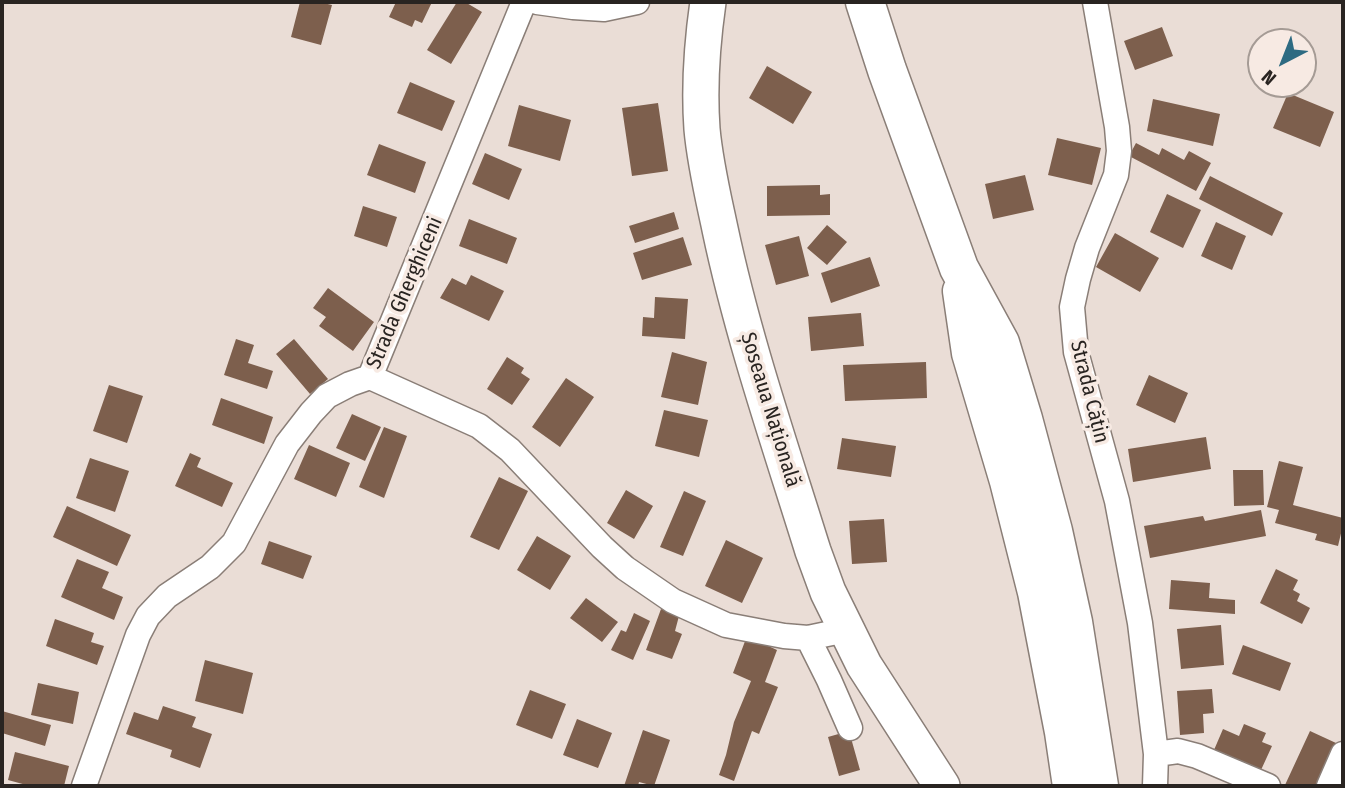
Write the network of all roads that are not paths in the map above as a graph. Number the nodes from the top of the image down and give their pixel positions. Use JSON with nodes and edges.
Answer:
{"nodes":[{"id":1,"x":524,"y":2,"type":"edge"},
{"id":2,"x":537,"y":2,"type":"edge"},
{"id":3,"x":637,"y":2,"type":"edge"},
{"id":4,"x":708,"y":2,"type":"edge"},
{"id":5,"x":864,"y":2,"type":"edge"},
{"id":6,"x":1095,"y":2,"type":"edge"},
{"id":7,"x":959,"y":268,"type":"junction"},
{"id":8,"x":370,"y":377,"type":"junction"},
{"id":9,"x":846,"y":630,"type":"junction"},
{"id":10,"x":808,"y":638,"type":"junction"},
{"id":11,"x":850,"y":728,"type":"dead end"},
{"id":12,"x":1156,"y":754,"type":"junction"},
{"id":13,"x":1343,"y":754,"type":"edge"},
{"id":14,"x":84,"y":786,"type":"edge"},
{"id":15,"x":942,"y":786,"type":"edge"},
{"id":16,"x":1072,"y":786,"type":"edge"},
{"id":17,"x":1099,"y":786,"type":"edge"},
{"id":18,"x":1155,"y":786,"type":"edge"},
{"id":19,"x":1268,"y":786,"type":"edge"},
{"id":20,"x":1329,"y":786,"type":"edge"}],
"edges":[{"from":1,"to":8,"type":"street","name":"Strada Gherghiceni"},
{"from":2,"to":3,"type":"street"},
{"from":4,"to":9,"type":"street","name":"Șoseaua Națională"},
{"from":5,"to":7,"type":"highway"},
{"from":6,"to":12,"type":"street","name":"Strada Cățin"},
{"from":7,"to":16,"type":"highway"},
{"from":7,"to":17,"type":"highway"},
{"from":8,"to":10,"type":"street"},
{"from":8,"to":14,"type":"street","name":"Strada Gherghiceni"},
{"from":9,"to":10,"type":"street"},
{"from":9,"to":15,"type":"street","name":"Șoseaua Națională"},
{"from":10,"to":11,"type":"street"},
{"from":12,"to":18,"type":"street","name":"Strada Cățin"},
{"from":12,"to":19,"type":"street"},
{"from":13,"to":20,"type":"street"}]}
